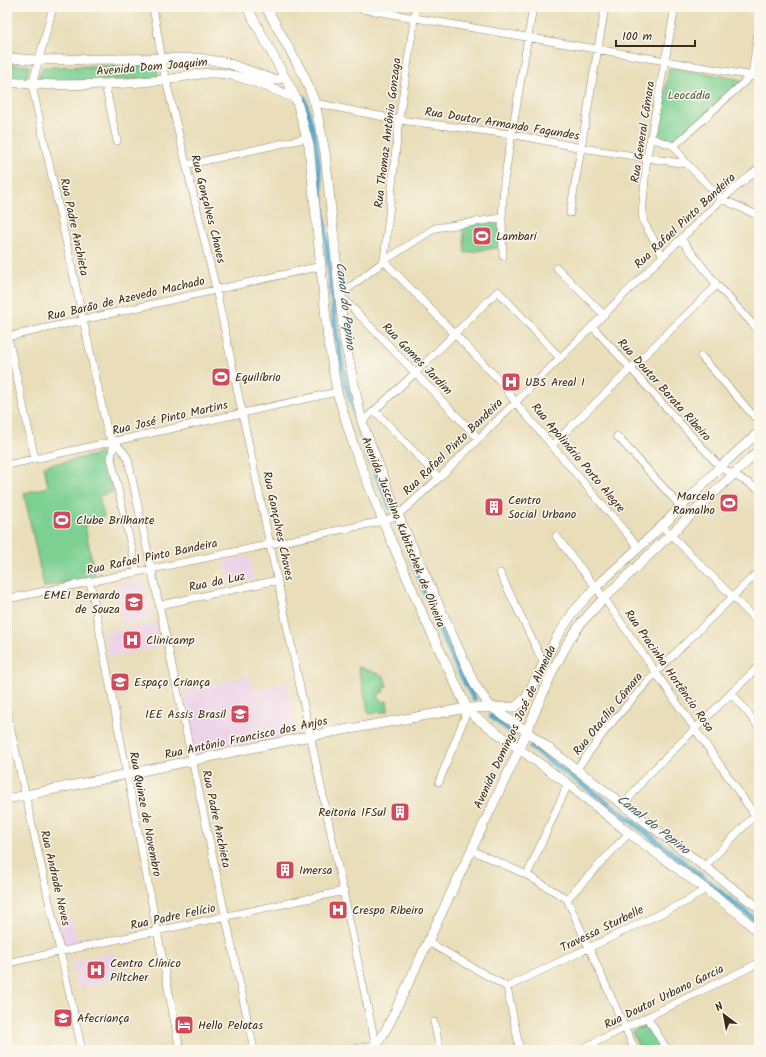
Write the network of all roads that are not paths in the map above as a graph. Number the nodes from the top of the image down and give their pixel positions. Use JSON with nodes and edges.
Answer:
{"nodes":[{"id":1,"x":53,"y":7,"type":"edge"},
{"id":2,"x":153,"y":7,"type":"edge"},
{"id":3,"x":247,"y":7,"type":"edge"},
{"id":4,"x":267,"y":7,"type":"edge"},
{"id":5,"x":351,"y":7,"type":"edge"},
{"id":6,"x":416,"y":7,"type":"edge"},
{"id":7,"x":533,"y":7,"type":"edge"},
{"id":8,"x":605,"y":7,"type":"edge"},
{"id":9,"x":675,"y":7,"type":"edge"},
{"id":10,"x":253,"y":18,"type":"junction"},
{"id":11,"x":414,"y":18,"type":"junction"},
{"id":12,"x":759,"y":26,"type":"edge"},
{"id":13,"x":528,"y":37,"type":"junction"},
{"id":14,"x":598,"y":50,"type":"junction"},
{"id":15,"x":7,"y":58,"type":"edge"},
{"id":16,"x":162,"y":58,"type":"junction"},
{"id":17,"x":38,"y":60,"type":"junction"},
{"id":18,"x":666,"y":61,"type":"junction"},
{"id":19,"x":283,"y":76,"type":"junction"},
{"id":20,"x":755,"y":76,"type":"edge"},
{"id":21,"x":166,"y":79,"type":"junction"},
{"id":22,"x":7,"y":82,"type":"edge"},
{"id":23,"x":32,"y":84,"type":"junction"},
{"id":24,"x":105,"y":84,"type":"junction"},
{"id":25,"x":296,"y":98,"type":"junction"},
{"id":26,"x":315,"y":103,"type":"junction"},
{"id":27,"x":399,"y":120,"type":"junction"},
{"id":28,"x":511,"y":134,"type":"junction"},
{"id":29,"x":307,"y":138,"type":"junction"},
{"id":30,"x":651,"y":138,"type":"junction"},
{"id":31,"x":117,"y":141,"type":"dead end"},
{"id":32,"x":674,"y":146,"type":"junction"},
{"id":33,"x":582,"y":148,"type":"junction"},
{"id":34,"x":317,"y":152,"type":"junction"},
{"id":35,"x":648,"y":157,"type":"junction"},
{"id":36,"x":687,"y":164,"type":"junction"},
{"id":37,"x":186,"y":165,"type":"junction"},
{"id":38,"x":759,"y":168,"type":"edge"},
{"id":39,"x":722,"y":199,"type":"junction"},
{"id":40,"x":570,"y":213,"type":"dead end"},
{"id":41,"x":759,"y":216,"type":"edge"},
{"id":42,"x":502,"y":218,"type":"junction"},
{"id":43,"x":681,"y":239,"type":"junction"},
{"id":44,"x":503,"y":256,"type":"dead end"},
{"id":45,"x":663,"y":256,"type":"junction"},
{"id":46,"x":384,"y":261,"type":"junction"},
{"id":47,"x":321,"y":266,"type":"junction"},
{"id":48,"x":558,"y":268,"type":"dead end"},
{"id":49,"x":717,"y":285,"type":"junction"},
{"id":50,"x":216,"y":289,"type":"junction"},
{"id":51,"x":340,"y":295,"type":"junction"},
{"id":52,"x":604,"y":315,"type":"junction"},
{"id":53,"x":83,"y":320,"type":"junction"},
{"id":54,"x":592,"y":326,"type":"junction"},
{"id":55,"x":759,"y":331,"type":"edge"},
{"id":56,"x":455,"y":334,"type":"junction"},
{"id":57,"x":7,"y":336,"type":"edge"},
{"id":58,"x":342,"y":338,"type":"junction"},
{"id":59,"x":329,"y":339,"type":"junction"},
{"id":60,"x":701,"y":356,"type":"dead end"},
{"id":61,"x":559,"y":357,"type":"junction"},
{"id":62,"x":631,"y":370,"type":"junction"},
{"id":63,"x":415,"y":373,"type":"junction"},
{"id":64,"x":337,"y":392,"type":"junction"},
{"id":65,"x":516,"y":402,"type":"junction"},
{"id":66,"x":375,"y":411,"type":"junction"},
{"id":67,"x":243,"y":413,"type":"junction"},
{"id":68,"x":362,"y":422,"type":"junction"},
{"id":69,"x":759,"y":422,"type":"edge"},
{"id":70,"x":759,"y":432,"type":"edge"},
{"id":71,"x":617,"y":436,"type":"dead end"},
{"id":72,"x":478,"y":438,"type":"junction"},
{"id":73,"x":117,"y":445,"type":"junction"},
{"id":74,"x":552,"y":445,"type":"junction"},
{"id":75,"x":759,"y":450,"type":"edge"},
{"id":76,"x":126,"y":455,"type":"junction"},
{"id":77,"x":111,"y":458,"type":"junction"},
{"id":78,"x":35,"y":459,"type":"junction"},
{"id":79,"x":7,"y":466,"type":"edge"},
{"id":80,"x":720,"y":468,"type":"junction"},
{"id":81,"x":733,"y":474,"type":"junction"},
{"id":82,"x":439,"y":478,"type":"junction"},
{"id":83,"x":759,"y":489,"type":"edge"},
{"id":84,"x":681,"y":507,"type":"junction"},
{"id":85,"x":398,"y":515,"type":"junction"},
{"id":86,"x":383,"y":521,"type":"junction"},
{"id":87,"x":662,"y":526,"type":"junction"},
{"id":88,"x":671,"y":534,"type":"junction"},
{"id":89,"x":556,"y":536,"type":"dead end"},
{"id":90,"x":271,"y":544,"type":"junction"},
{"id":91,"x":639,"y":548,"type":"junction"},
{"id":92,"x":151,"y":569,"type":"junction"},
{"id":93,"x":759,"y":571,"type":"edge"},
{"id":94,"x":136,"y":572,"type":"junction"},
{"id":95,"x":500,"y":573,"type":"dead end"},
{"id":96,"x":278,"y":580,"type":"junction"},
{"id":97,"x":90,"y":582,"type":"junction"},
{"id":98,"x":595,"y":588,"type":"junction"},
{"id":99,"x":734,"y":597,"type":"junction"},
{"id":100,"x":604,"y":598,"type":"junction"},
{"id":101,"x":7,"y":599,"type":"edge"},
{"id":102,"x":160,"y":605,"type":"junction"},
{"id":103,"x":759,"y":623,"type":"edge"},
{"id":104,"x":544,"y":664,"type":"junction"},
{"id":105,"x":759,"y":666,"type":"edge"},
{"id":106,"x":656,"y":672,"type":"junction"},
{"id":107,"x":731,"y":692,"type":"junction"},
{"id":108,"x":490,"y":706,"type":"junction"},
{"id":109,"x":467,"y":708,"type":"junction"},
{"id":110,"x":7,"y":712,"type":"edge"},
{"id":111,"x":759,"y":727,"type":"edge"},
{"id":112,"x":696,"y":728,"type":"junction"},
{"id":113,"x":526,"y":731,"type":"junction"},
{"id":114,"x":310,"y":736,"type":"junction"},
{"id":115,"x":518,"y":750,"type":"junction"},
{"id":116,"x":192,"y":761,"type":"junction"},
{"id":117,"x":576,"y":770,"type":"junction"},
{"id":118,"x":127,"y":774,"type":"junction"},
{"id":119,"x":439,"y":782,"type":"dead end"},
{"id":120,"x":568,"y":784,"type":"junction"},
{"id":121,"x":25,"y":796,"type":"junction"},
{"id":122,"x":7,"y":799,"type":"edge"},
{"id":123,"x":623,"y":806,"type":"junction"},
{"id":124,"x":758,"y":815,"type":"edge"},
{"id":125,"x":629,"y":833,"type":"junction"},
{"id":126,"x":471,"y":850,"type":"junction"},
{"id":127,"x":704,"y":867,"type":"junction"},
{"id":128,"x":527,"y":875,"type":"junction"},
{"id":129,"x":705,"y":889,"type":"junction"},
{"id":130,"x":344,"y":891,"type":"junction"},
{"id":131,"x":567,"y":899,"type":"junction"},
{"id":132,"x":759,"y":908,"type":"edge"},
{"id":133,"x":226,"y":917,"type":"junction"},
{"id":134,"x":157,"y":931,"type":"junction"},
{"id":135,"x":759,"y":933,"type":"edge"},
{"id":136,"x":428,"y":942,"type":"junction"},
{"id":137,"x":589,"y":948,"type":"junction"},
{"id":138,"x":61,"y":952,"type":"junction"},
{"id":139,"x":7,"y":963,"type":"edge"},
{"id":140,"x":759,"y":963,"type":"edge"},
{"id":141,"x":507,"y":987,"type":"junction"},
{"id":142,"x":648,"y":1018,"type":"junction"},
{"id":143,"x":434,"y":1022,"type":"dead end"},
{"id":144,"x":625,"y":1028,"type":"junction"},
{"id":145,"x":377,"y":1048,"type":"edge"},
{"id":146,"x":82,"y":1050,"type":"edge"},
{"id":147,"x":180,"y":1050,"type":"edge"},
{"id":148,"x":254,"y":1050,"type":"edge"},
{"id":149,"x":354,"y":1050,"type":"edge"},
{"id":150,"x":440,"y":1050,"type":"edge"},
{"id":151,"x":520,"y":1050,"type":"edge"},
{"id":152,"x":579,"y":1050,"type":"edge"},
{"id":153,"x":635,"y":1050,"type":"edge"},
{"id":154,"x":667,"y":1050,"type":"edge"},
{"id":155,"x":676,"y":1050,"type":"edge"}],
"edges":[{"from":1,"to":17,"type":"street","name":"Rua Padre Anchieta"},
{"from":2,"to":16,"type":"street","name":"Rua Gonçalves Chaves"},
{"from":3,"to":10,"type":"main road","name":"Avenida Juscelino Kubitschek de Oliveira"},
{"from":4,"to":10,"type":"main road"},
{"from":4,"to":26,"type":"main road","name":"Avenida Juscelino Kubitschek de Oliveira"},
{"from":5,"to":11,"type":"street"},
{"from":6,"to":11,"type":"street","name":"Rua Thomaz Antônio Gonzaga"},
{"from":7,"to":13,"type":"street"},
{"from":8,"to":14,"type":"street"},
{"from":9,"to":18,"type":"street","name":"Rua General Câmara"},
{"from":10,"to":19,"type":"main road","name":"Avenida Juscelino Kubitschek de Oliveira"},
{"from":11,"to":13,"type":"street"},
{"from":11,"to":27,"type":"street","name":"Rua Thomaz Antônio Gonzaga"},
{"from":12,"to":20,"type":"street"},
{"from":13,"to":14,"type":"street"},
{"from":13,"to":28,"type":"street"},
{"from":14,"to":18,"type":"street"},
{"from":14,"to":33,"type":"street"},
{"from":15,"to":17,"type":"main road","name":"Avenida Dom Joaquim"},
{"from":16,"to":17,"type":"main road","name":"Avenida Dom Joaquim"},
{"from":16,"to":19,"type":"main road","name":"Avenida Dom Joaquim"},
{"from":16,"to":21,"type":"street","name":"Rua Gonçalves Chaves"},
{"from":17,"to":23,"type":"street","name":"Rua Padre Anchieta"},
{"from":18,"to":20,"type":"street"},
{"from":18,"to":30,"type":"street","name":"Rua General Câmara"},
{"from":19,"to":25,"type":"main road","name":"Avenida Juscelino Kubitschek de Oliveira"},
{"from":20,"to":32,"type":"street"},
{"from":21,"to":24,"type":"main road","name":"Avenida Dom Joaquim"},
{"from":21,"to":25,"type":"main road","name":"Avenida Dom Joaquim"},
{"from":21,"to":37,"type":"street","name":"Rua Gonçalves Chaves"},
{"from":22,"to":23,"type":"main road","name":"Avenida Dom Joaquim"},
{"from":23,"to":24,"type":"main road","name":"Avenida Dom Joaquim"},
{"from":23,"to":53,"type":"street","name":"Rua Padre Anchieta"},
{"from":24,"to":31,"type":"street"},
{"from":25,"to":29,"type":"main road","name":"Avenida Juscelino Kubitschek de Oliveira"},
{"from":26,"to":27,"type":"street","name":"Rua Doutor Armando Fagundes"},
{"from":26,"to":34,"type":"main road","name":"Avenida Juscelino Kubitschek de Oliveira"},
{"from":27,"to":28,"type":"street","name":"Rua Doutor Armando Fagundes"},
{"from":27,"to":46,"type":"street","name":"Rua Thomaz Antônio Gonzaga"},
{"from":28,"to":33,"type":"street","name":"Rua Doutor Armando Fagundes"},
{"from":28,"to":42,"type":"street"},
{"from":29,"to":34,"type":"main road","name":"Avenida Juscelino Kubitschek de Oliveira"},
{"from":29,"to":37,"type":"street"},
{"from":30,"to":32,"type":"street"},
{"from":30,"to":35,"type":"street","name":"Rua General Câmara"},
{"from":32,"to":36,"type":"street"},
{"from":33,"to":35,"type":"street","name":"Rua Doutor Armando Fagundes"},
{"from":33,"to":40,"type":"street"},
{"from":34,"to":47,"type":"main road","name":"Avenida Juscelino Kubitschek de Oliveira"},
{"from":34,"to":51,"type":"main road","name":"Avenida Juscelino Kubitschek de Oliveira"},
{"from":35,"to":36,"type":"street","name":"Rua Doutor Armando Fagundes"},
{"from":35,"to":45,"type":"street","name":"Rua General Câmara"},
{"from":36,"to":39,"type":"street"},
{"from":37,"to":50,"type":"street","name":"Rua Gonçalves Chaves"},
{"from":38,"to":39,"type":"street","name":"Rua Rafael Pinto Bandeira"},
{"from":39,"to":41,"type":"street"},
{"from":39,"to":43,"type":"street","name":"Rua Rafael Pinto Bandeira"},
{"from":42,"to":44,"type":"street"},
{"from":42,"to":46,"type":"street"},
{"from":43,"to":45,"type":"street","name":"Rua Rafael Pinto Bandeira"},
{"from":43,"to":49,"type":"street"},
{"from":45,"to":52,"type":"street","name":"Rua Rafael Pinto Bandeira"},
{"from":46,"to":51,"type":"street"},
{"from":46,"to":56,"type":"street","name":"Rua Apolinário Porto Alegre"},
{"from":47,"to":50,"type":"street","name":"Rua Barão de Azevedo Machado"},
{"from":47,"to":59,"type":"main road","name":"Avenida Juscelino Kubitschek de Oliveira"},
{"from":48,"to":52,"type":"street"},
{"from":49,"to":55,"type":"street"},
{"from":49,"to":62,"type":"street"},
{"from":50,"to":53,"type":"street","name":"Rua Barão de Azevedo Machado"},
{"from":50,"to":67,"type":"street","name":"Rua Gonçalves Chaves"},
{"from":51,"to":58,"type":"main road","name":"Avenida Juscelino Kubitschek de Oliveira"},
{"from":51,"to":63,"type":"street","name":"Rua Gomes Jardim"},
{"from":52,"to":54,"type":"street","name":"Rua Rafael Pinto Bandeira"},
{"from":53,"to":57,"type":"street","name":"Rua Barão de Azevedo Machado"},
{"from":53,"to":73,"type":"street","name":"Rua Padre Anchieta"},
{"from":54,"to":61,"type":"street","name":"Rua Rafael Pinto Bandeira"},
{"from":54,"to":62,"type":"street","name":"Rua Doutor Barata Ribeiro"},
{"from":56,"to":61,"type":"street"},
{"from":56,"to":63,"type":"street"},
{"from":56,"to":65,"type":"street","name":"Rua Apolinário Porto Alegre"},
{"from":57,"to":78,"type":"street"},
{"from":58,"to":59,"type":"main road"},
{"from":58,"to":68,"type":"main road","name":"Avenida Juscelino Kubitschek de Oliveira"},
{"from":59,"to":64,"type":"main road","name":"Avenida Juscelino Kubitschek de Oliveira"},
{"from":60,"to":69,"type":"street"},
{"from":61,"to":65,"type":"street","name":"Rua Rafael Pinto Bandeira"},
{"from":62,"to":74,"type":"street"},
{"from":62,"to":80,"type":"street","name":"Rua Doutor Barata Ribeiro"},
{"from":63,"to":66,"type":"street"},
{"from":63,"to":72,"type":"street","name":"Rua Gomes Jardim"},
{"from":64,"to":67,"type":"street","name":"Rua José Pinto Martins"},
{"from":64,"to":86,"type":"main road","name":"Avenida Juscelino Kubitschek de Oliveira"},
{"from":65,"to":72,"type":"street","name":"Rua Rafael Pinto Bandeira"},
{"from":65,"to":74,"type":"street","name":"Rua Apolinário Porto Alegre"},
{"from":66,"to":68,"type":"street"},
{"from":66,"to":82,"type":"street"},
{"from":67,"to":73,"type":"street","name":"Rua José Pinto Martins"},
{"from":67,"to":90,"type":"street","name":"Rua Gonçalves Chaves"},
{"from":68,"to":85,"type":"main road","name":"Avenida Juscelino Kubitschek de Oliveira"},
{"from":70,"to":80,"type":"main road","name":"Avenida Domingos José de Almeida"},
{"from":71,"to":84,"type":"street"},
{"from":72,"to":82,"type":"street","name":"Rua Rafael Pinto Bandeira"},
{"from":73,"to":76,"type":"street","name":"Rua Padre Anchieta"},
{"from":73,"to":77,"type":"street"},
{"from":73,"to":78,"type":"street","name":"Rua José Pinto Martins"},
{"from":74,"to":91,"type":"street","name":"Rua Apolinário Porto Alegre"},
{"from":75,"to":81,"type":"main road","name":"Avenida Domingos José de Almeida"},
{"from":76,"to":77,"type":"street"},
{"from":76,"to":92,"type":"street","name":"Rua Padre Anchieta"},
{"from":77,"to":94,"type":"street"},
{"from":78,"to":79,"type":"street","name":"Rua José Pinto Martins"},
{"from":80,"to":81,"type":"street"},
{"from":80,"to":84,"type":"main road","name":"Avenida Domingos José de Almeida"},
{"from":81,"to":83,"type":"street"},
{"from":81,"to":88,"type":"main road","name":"Avenida Domingos José de Almeida"},
{"from":82,"to":85,"type":"street","name":"Rua Rafael Pinto Bandeira"},
{"from":84,"to":87,"type":"main road","name":"Avenida Domingos José de Almeida"},
{"from":85,"to":86,"type":"street","name":"Rua Rafael Pinto Bandeira"},
{"from":85,"to":108,"type":"main road","name":"Avenida Juscelino Kubitschek de Oliveira"},
{"from":86,"to":90,"type":"street","name":"Rua Rafael Pinto Bandeira"},
{"from":86,"to":109,"type":"main road","name":"Avenida Juscelino Kubitschek de Oliveira"},
{"from":87,"to":88,"type":"street"},
{"from":87,"to":91,"type":"main road","name":"Avenida Domingos José de Almeida"},
{"from":88,"to":99,"type":"street"},
{"from":88,"to":100,"type":"main road","name":"Avenida Domingos José de Almeida"},
{"from":89,"to":98,"type":"street","name":"Rua Pracinha Hortêncio Rosa"},
{"from":90,"to":92,"type":"street","name":"Rua Rafael Pinto Bandeira"},
{"from":90,"to":96,"type":"street","name":"Rua Gonçalves Chaves"},
{"from":91,"to":98,"type":"main road","name":"Avenida Domingos José de Almeida"},
{"from":92,"to":94,"type":"street","name":"Rua Rafael Pinto Bandeira"},
{"from":92,"to":102,"type":"street","name":"Rua Padre Anchieta"},
{"from":93,"to":99,"type":"street","name":"Rua Otacílio Câmara"},
{"from":94,"to":97,"type":"street","name":"Rua Rafael Pinto Bandeira"},
{"from":95,"to":104,"type":"street"},
{"from":96,"to":102,"type":"street","name":"Rua da Luz"},
{"from":96,"to":114,"type":"street","name":"Rua Gonçalves Chaves"},
{"from":97,"to":101,"type":"street","name":"Rua Rafael Pinto Bandeira"},
{"from":97,"to":118,"type":"street","name":"Rua Quinze de Novembro"},
{"from":98,"to":100,"type":"street","name":"Rua Pracinha Hortêncio Rosa"},
{"from":98,"to":104,"type":"main road","name":"Avenida Domingos José de Almeida"},
{"from":99,"to":103,"type":"street"},
{"from":99,"to":106,"type":"street","name":"Rua Otacílio Câmara"},
{"from":100,"to":106,"type":"street","name":"Rua Pracinha Hortêncio Rosa"},
{"from":100,"to":113,"type":"main road","name":"Avenida Domingos José de Almeida"},
{"from":102,"to":116,"type":"street","name":"Rua Padre Anchieta"},
{"from":104,"to":108,"type":"main road","name":"Avenida Domingos José de Almeida"},
{"from":105,"to":107,"type":"street"},
{"from":106,"to":112,"type":"street","name":"Rua Pracinha Hortêncio Rosa"},
{"from":106,"to":117,"type":"street","name":"Rua Otacílio Câmara"},
{"from":107,"to":111,"type":"street"},
{"from":107,"to":112,"type":"street"},
{"from":108,"to":109,"type":"main road","name":"Rua Antônio Francisco dos Anjos"},
{"from":108,"to":113,"type":"main road","name":"Avenida Juscelino Kubitschek de Oliveira"},
{"from":109,"to":114,"type":"main road","name":"Rua Antônio Francisco dos Anjos"},
{"from":109,"to":115,"type":"main road","name":"Avenida Juscelino Kubitschek de Oliveira"},
{"from":109,"to":119,"type":"street"},
{"from":110,"to":121,"type":"street","name":"Rua Andrade Neves"},
{"from":112,"to":123,"type":"street"},
{"from":112,"to":124,"type":"street","name":"Rua Pracinha Hortêncio Rosa"},
{"from":113,"to":115,"type":"main road","name":"Avenida Domingos José de Almeida"},
{"from":113,"to":117,"type":"main road","name":"Avenida Juscelino Kubitschek de Oliveira"},
{"from":114,"to":116,"type":"main road","name":"Rua Antônio Francisco dos Anjos"},
{"from":114,"to":130,"type":"street","name":"Rua Gonçalves Chaves"},
{"from":115,"to":120,"type":"main road","name":"Avenida Juscelino Kubitschek de Oliveira"},
{"from":115,"to":126,"type":"main road","name":"Avenida Domingos José de Almeida"},
{"from":116,"to":118,"type":"main road","name":"Rua Antônio Francisco dos Anjos"},
{"from":116,"to":133,"type":"street","name":"Rua Padre Anchieta"},
{"from":117,"to":123,"type":"main road","name":"Avenida Juscelino Kubitschek de Oliveira"},
{"from":118,"to":121,"type":"main road","name":"Rua Antônio Francisco dos Anjos"},
{"from":118,"to":134,"type":"street","name":"Rua Quinze de Novembro"},
{"from":120,"to":125,"type":"main road","name":"Avenida Juscelino Kubitschek de Oliveira"},
{"from":120,"to":128,"type":"street"},
{"from":121,"to":122,"type":"main road","name":"Rua Antônio Francisco dos Anjos"},
{"from":121,"to":138,"type":"street","name":"Rua Andrade Neves"},
{"from":123,"to":127,"type":"main road","name":"Avenida Juscelino Kubitschek de Oliveira"},
{"from":124,"to":127,"type":"street"},
{"from":125,"to":129,"type":"main road","name":"Avenida Juscelino Kubitschek de Oliveira"},
{"from":125,"to":131,"type":"street"},
{"from":126,"to":128,"type":"street"},
{"from":126,"to":136,"type":"main road","name":"Avenida Domingos José de Almeida"},
{"from":127,"to":132,"type":"main road","name":"Avenida Juscelino Kubitschek de Oliveira"},
{"from":128,"to":131,"type":"street"},
{"from":129,"to":135,"type":"main road","name":"Avenida Juscelino Kubitschek de Oliveira"},
{"from":129,"to":137,"type":"street","name":"Travessa Sturbelle"},
{"from":130,"to":133,"type":"street","name":"Rua Padre Felício"},
{"from":130,"to":145,"type":"street","name":"Rua Gonçalves Chaves"},
{"from":131,"to":137,"type":"street"},
{"from":133,"to":134,"type":"street","name":"Rua Padre Felício"},
{"from":133,"to":148,"type":"street","name":"Rua Padre Anchieta"},
{"from":134,"to":138,"type":"street","name":"Rua Padre Felício"},
{"from":134,"to":147,"type":"street","name":"Rua Quinze de Novembro"},
{"from":136,"to":141,"type":"street"},
{"from":136,"to":145,"type":"main road","name":"Avenida Domingos José de Almeida"},
{"from":137,"to":141,"type":"street","name":"Travessa Sturbelle"},
{"from":137,"to":144,"type":"street"},
{"from":138,"to":139,"type":"street","name":"Rua Padre Felício"},
{"from":138,"to":146,"type":"street","name":"Rua Andrade Neves"},
{"from":140,"to":142,"type":"street","name":"Rua Doutor Urbano Garcia"},
{"from":141,"to":151,"type":"street"},
{"from":142,"to":144,"type":"street","name":"Rua Doutor Urbano Garcia"},
{"from":142,"to":154,"type":"street"},
{"from":143,"to":150,"type":"street"},
{"from":144,"to":152,"type":"street","name":"Rua Doutor Urbano Garcia"},
{"from":144,"to":153,"type":"street"},
{"from":145,"to":149,"type":"main road"},
{"from":154,"to":155,"type":"street"}]}
